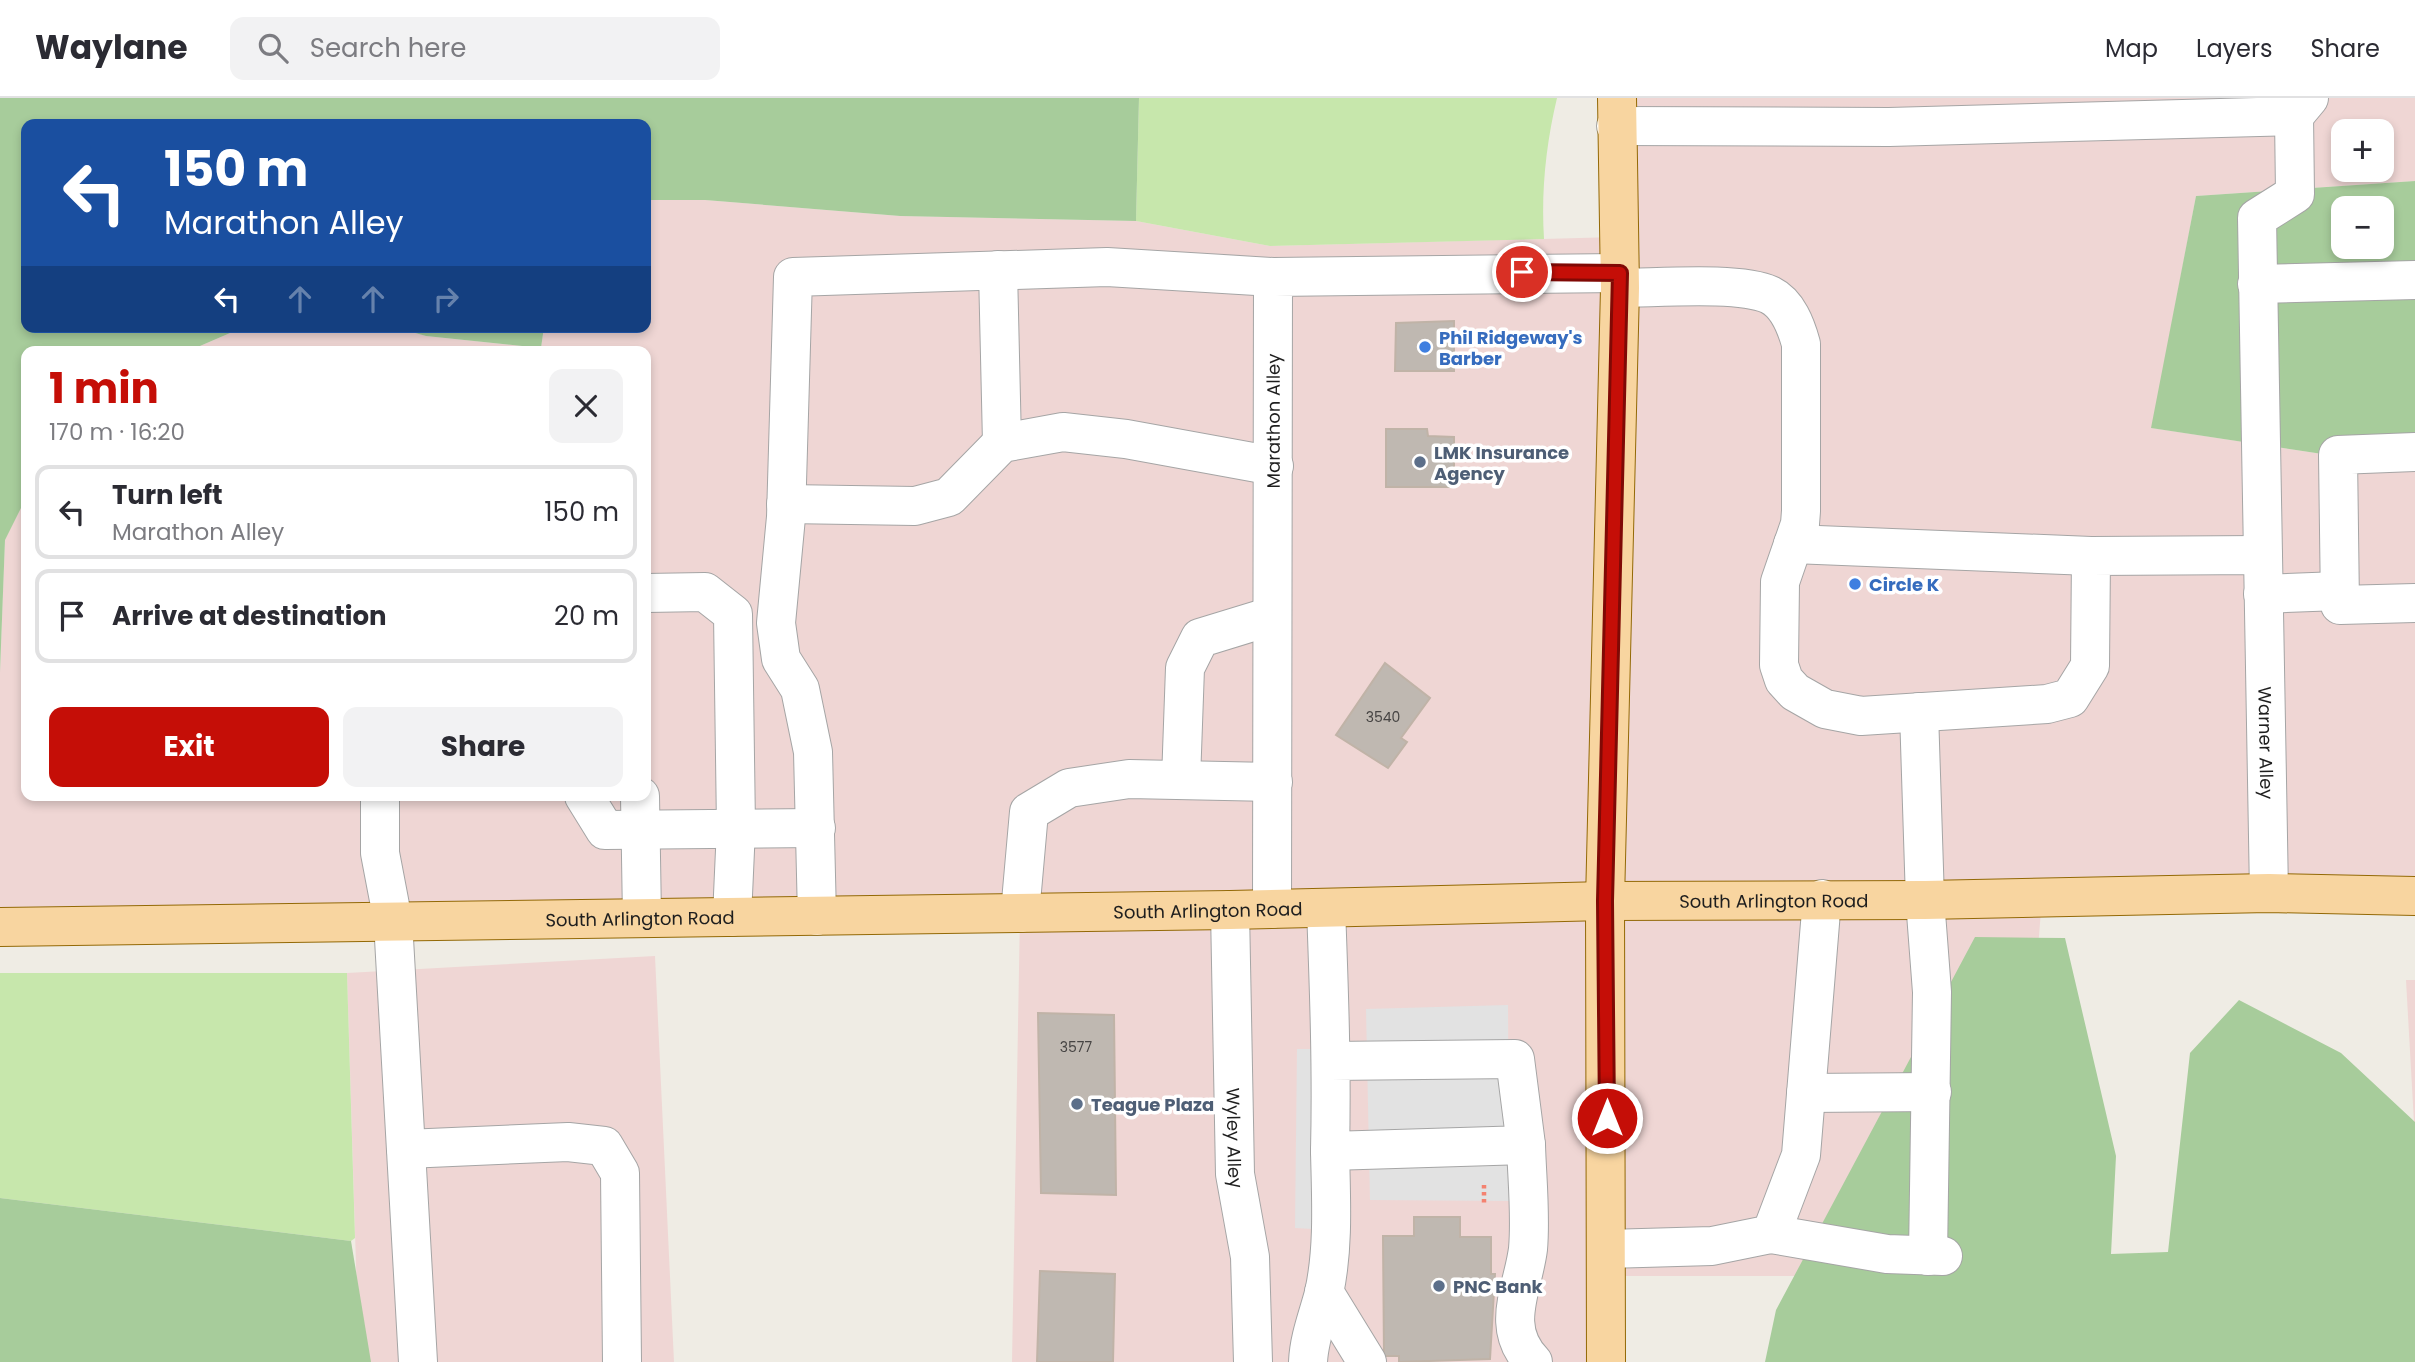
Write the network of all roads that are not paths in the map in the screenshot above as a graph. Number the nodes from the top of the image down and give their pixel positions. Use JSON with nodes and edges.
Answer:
{"nodes":[{"id":1,"x":2301,"y":107,"type":"edge"},
{"id":2,"x":1616,"y":112,"type":"edge"},
{"id":3,"x":1889,"y":112,"type":"edge"},
{"id":4,"x":998,"y":270,"type":"junction"},
{"id":5,"x":1273,"y":277,"type":"junction"},
{"id":6,"x":2415,"y":280,"type":"edge"},
{"id":7,"x":1620,"y":281,"type":"junction"},
{"id":8,"x":2257,"y":284,"type":"junction"},
{"id":9,"x":1002,"y":443,"type":"junction"},
{"id":10,"x":2415,"y":452,"type":"edge"},
{"id":11,"x":1274,"y":466,"type":"junction"},
{"id":12,"x":786,"y":504,"type":"junction"},
{"id":13,"x":1793,"y":544,"type":"junction"},
{"id":14,"x":2263,"y":555,"type":"junction"},
{"id":15,"x":2091,"y":556,"type":"junction"},
{"id":16,"x":2339,"y":591,"type":"junction"},
{"id":17,"x":2263,"y":594,"type":"junction"},
{"id":18,"x":651,"y":597,"type":"edge"},
{"id":19,"x":2415,"y":603,"type":"edge"},
{"id":20,"x":1272,"y":616,"type":"junction"},
{"id":21,"x":1919,"y":712,"type":"junction"},
{"id":22,"x":1181,"y":780,"type":"junction"},
{"id":23,"x":1273,"y":782,"type":"junction"},
{"id":24,"x":380,"y":801,"type":"edge"},
{"id":25,"x":587,"y":801,"type":"edge"},
{"id":26,"x":640,"y":813,"type":"edge"},
{"id":27,"x":736,"y":828,"type":"junction"},
{"id":28,"x":816,"y":828,"type":"junction"},
{"id":29,"x":2269,"y":893,"type":"junction"},
{"id":30,"x":2415,"y":896,"type":"edge"},
{"id":31,"x":1822,"y":900,"type":"junction"},
{"id":32,"x":1925,"y":900,"type":"junction"},
{"id":33,"x":1605,"y":901,"type":"junction"},
{"id":34,"x":1326,"y":908,"type":"junction"},
{"id":35,"x":1272,"y":909,"type":"junction"},
{"id":36,"x":1230,"y":910,"type":"junction"},
{"id":37,"x":1020,"y":913,"type":"junction"},
{"id":38,"x":817,"y":916,"type":"junction"},
{"id":39,"x":732,"y":917,"type":"junction"},
{"id":40,"x":642,"y":918,"type":"junction"},
{"id":41,"x":393,"y":921,"type":"junction"},
{"id":42,"x":0,"y":927,"type":"edge"},
{"id":43,"x":1331,"y":1061,"type":"junction"},
{"id":44,"x":1933,"y":1092,"type":"junction"},
{"id":45,"x":1806,"y":1093,"type":"junction"},
{"id":46,"x":1526,"y":1145,"type":"junction"},
{"id":47,"x":406,"y":1149,"type":"junction"},
{"id":48,"x":1330,"y":1151,"type":"junction"},
{"id":49,"x":1771,"y":1234,"type":"junction"},
{"id":50,"x":1607,"y":1249,"type":"junction"},
{"id":51,"x":1315,"y":1336,"type":"edge"},
{"id":52,"x":418,"y":1362,"type":"edge"},
{"id":53,"x":622,"y":1362,"type":"edge"},
{"id":54,"x":1253,"y":1362,"type":"edge"},
{"id":55,"x":1343,"y":1362,"type":"edge"},
{"id":56,"x":1367,"y":1362,"type":"edge"},
{"id":57,"x":1533,"y":1362,"type":"edge"},
{"id":58,"x":1606,"y":1362,"type":"edge"}],
"edges":[{"from":1,"to":3,"type":"lane"},
{"from":1,"to":8,"type":"lane","name":"Warner Alley"},
{"from":2,"to":3,"type":"lane"},
{"from":2,"to":7,"type":"main road"},
{"from":4,"to":5,"type":"lane"},
{"from":4,"to":9,"type":"lane"},
{"from":4,"to":12,"type":"lane"},
{"from":5,"to":7,"type":"lane"},
{"from":5,"to":11,"type":"lane","name":"Marathon Alley"},
{"from":6,"to":8,"type":"lane"},
{"from":7,"to":13,"type":"lane"},
{"from":7,"to":33,"type":"main road"},
{"from":8,"to":14,"type":"lane","name":"Warner Alley"},
{"from":9,"to":11,"type":"lane"},
{"from":9,"to":12,"type":"lane"},
{"from":10,"to":16,"type":"lane"},
{"from":11,"to":20,"type":"lane","name":"Marathon Alley"},
{"from":12,"to":28,"type":"lane"},
{"from":13,"to":15,"type":"lane"},
{"from":13,"to":21,"type":"lane"},
{"from":14,"to":15,"type":"lane"},
{"from":14,"to":17,"type":"lane","name":"Warner Alley"},
{"from":15,"to":21,"type":"lane"},
{"from":16,"to":17,"type":"lane"},
{"from":16,"to":19,"type":"lane"},
{"from":17,"to":29,"type":"lane","name":"Warner Alley"},
{"from":18,"to":27,"type":"lane"},
{"from":20,"to":22,"type":"lane"},
{"from":20,"to":23,"type":"lane","name":"Marathon Alley"},
{"from":21,"to":32,"type":"lane"},
{"from":22,"to":23,"type":"lane"},
{"from":22,"to":37,"type":"lane"},
{"from":23,"to":35,"type":"lane","name":"Marathon Alley"},
{"from":24,"to":41,"type":"lane"},
{"from":25,"to":26,"type":"lane"},
{"from":26,"to":27,"type":"lane"},
{"from":26,"to":40,"type":"lane"},
{"from":27,"to":28,"type":"lane"},
{"from":27,"to":39,"type":"lane"},
{"from":28,"to":38,"type":"lane"},
{"from":29,"to":30,"type":"main road","name":"South Arlington Road"},
{"from":29,"to":32,"type":"main road","name":"South Arlington Road"},
{"from":31,"to":32,"type":"main road","name":"South Arlington Road"},
{"from":31,"to":33,"type":"main road","name":"South Arlington Road"},
{"from":31,"to":45,"type":"lane"},
{"from":32,"to":44,"type":"lane"},
{"from":33,"to":34,"type":"main road","name":"South Arlington Road"},
{"from":33,"to":50,"type":"main road"},
{"from":34,"to":35,"type":"main road","name":"South Arlington Road"},
{"from":34,"to":43,"type":"lane"},
{"from":35,"to":36,"type":"main road","name":"South Arlington Road"},
{"from":36,"to":37,"type":"main road","name":"South Arlington Road"},
{"from":36,"to":54,"type":"lane","name":"Wyley Alley"},
{"from":37,"to":38,"type":"main road","name":"South Arlington Road"},
{"from":38,"to":39,"type":"main road","name":"South Arlington Road"},
{"from":39,"to":40,"type":"main road","name":"South Arlington Road"},
{"from":40,"to":41,"type":"main road","name":"South Arlington Road"},
{"from":41,"to":42,"type":"main road","name":"South Arlington Road"},
{"from":41,"to":47,"type":"lane"},
{"from":43,"to":46,"type":"lane"},
{"from":43,"to":48,"type":"lane"},
{"from":44,"to":45,"type":"lane"},
{"from":44,"to":49,"type":"lane"},
{"from":45,"to":49,"type":"lane"},
{"from":46,"to":48,"type":"lane"},
{"from":46,"to":57,"type":"lane"},
{"from":47,"to":52,"type":"lane"},
{"from":47,"to":53,"type":"lane"},
{"from":48,"to":51,"type":"lane"},
{"from":49,"to":50,"type":"lane"},
{"from":50,"to":58,"type":"main road"},
{"from":51,"to":55,"type":"lane"},
{"from":51,"to":56,"type":"lane"}]}
